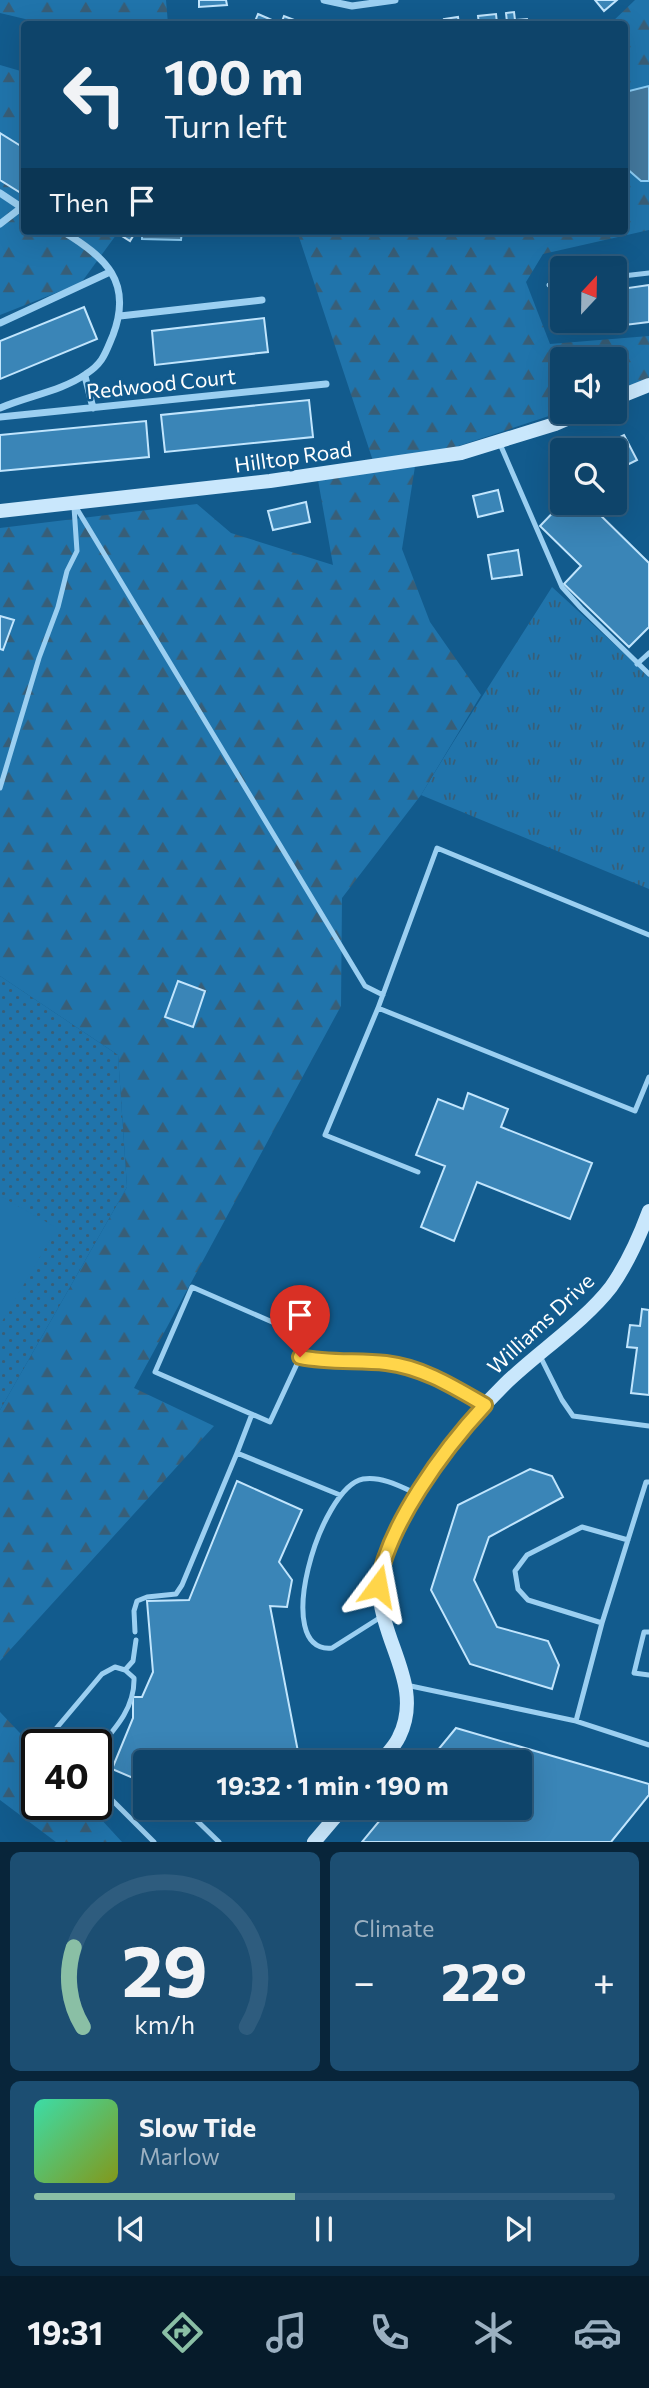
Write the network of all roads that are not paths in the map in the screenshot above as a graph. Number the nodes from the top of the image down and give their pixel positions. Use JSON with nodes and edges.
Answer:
{"nodes":[{"id":1,"x":324,"y":0,"type":"edge"},
{"id":2,"x":395,"y":0,"type":"edge"},
{"id":3,"x":0,"y":193,"type":"edge"},
{"id":4,"x":21,"y":207,"type":"edge"},
{"id":5,"x":21,"y":209,"type":"edge"},
{"id":6,"x":0,"y":224,"type":"edge"},
{"id":7,"x":69,"y":235,"type":"edge"},
{"id":8,"x":110,"y":271,"type":"junction"},
{"id":9,"x":649,"y":273,"type":"edge"},
{"id":10,"x":627,"y":276,"type":"edge"},
{"id":11,"x":262,"y":300,"type":"dead end"},
{"id":12,"x":120,"y":316,"type":"junction"},
{"id":13,"x":0,"y":323,"type":"edge"},
{"id":14,"x":85,"y":376,"type":"junction"},
{"id":15,"x":326,"y":384,"type":"dead end"},
{"id":16,"x":649,"y":385,"type":"edge"},
{"id":17,"x":627,"y":394,"type":"edge"},
{"id":18,"x":0,"y":408,"type":"edge"},
{"id":19,"x":93,"y":408,"type":"junction"},
{"id":20,"x":0,"y":417,"type":"edge"},
{"id":21,"x":555,"y":424,"type":"edge"},
{"id":22,"x":499,"y":441,"type":"junction"},
{"id":23,"x":74,"y":504,"type":"junction"},
{"id":24,"x":0,"y":511,"type":"edge"},
{"id":25,"x":649,"y":653,"type":"edge"},
{"id":26,"x":637,"y":664,"type":"junction"},
{"id":27,"x":649,"y":674,"type":"edge"},
{"id":28,"x":0,"y":788,"type":"edge"},
{"id":29,"x":649,"y":936,"type":"edge"},
{"id":30,"x":383,"y":995,"type":"junction"},
{"id":31,"x":378,"y":1008,"type":"junction"},
{"id":32,"x":649,"y":1077,"type":"edge"},
{"id":33,"x":418,"y":1172,"type":"dead end"},
{"id":34,"x":649,"y":1211,"type":"edge"},
{"id":35,"x":538,"y":1353,"type":"junction"},
{"id":36,"x":300,"y":1357,"type":"junction"},
{"id":37,"x":485,"y":1405,"type":"junction"},
{"id":38,"x":252,"y":1414,"type":"junction"},
{"id":39,"x":649,"y":1426,"type":"edge"},
{"id":40,"x":237,"y":1453,"type":"junction"},
{"id":41,"x":649,"y":1482,"type":"edge"},
{"id":42,"x":418,"y":1494,"type":"junction"},
{"id":43,"x":340,"y":1495,"type":"junction"},
{"id":44,"x":628,"y":1540,"type":"junction"},
{"id":45,"x":382,"y":1616,"type":"junction"},
{"id":46,"x":603,"y":1623,"type":"junction"},
{"id":47,"x":135,"y":1632,"type":"dead end"},
{"id":48,"x":649,"y":1632,"type":"edge"},
{"id":49,"x":136,"y":1640,"type":"dead end"},
{"id":50,"x":125,"y":1670,"type":"junction"},
{"id":51,"x":649,"y":1675,"type":"edge"},
{"id":52,"x":406,"y":1685,"type":"junction"},
{"id":53,"x":576,"y":1721,"type":"junction"},
{"id":54,"x":55,"y":1729,"type":"edge"},
{"id":55,"x":112,"y":1732,"type":"edge"},
{"id":56,"x":649,"y":1745,"type":"edge"},
{"id":57,"x":389,"y":1750,"type":"edge"},
{"id":58,"x":112,"y":1800,"type":"edge"},
{"id":59,"x":196,"y":1820,"type":"edge"},
{"id":60,"x":333,"y":1820,"type":"edge"},
{"id":61,"x":154,"y":1842,"type":"edge"},
{"id":62,"x":219,"y":1842,"type":"edge"},
{"id":63,"x":314,"y":1842,"type":"edge"}],
"edges":[{"from":1,"to":2,"type":"street"},
{"from":3,"to":4,"type":"street"},
{"from":5,"to":6,"type":"street"},
{"from":7,"to":8,"type":"street"},
{"from":8,"to":12,"type":"street"},
{"from":8,"to":13,"type":"street"},
{"from":9,"to":10,"type":"lane"},
{"from":11,"to":12,"type":"street"},
{"from":12,"to":14,"type":"street"},
{"from":14,"to":18,"type":"street"},
{"from":14,"to":19,"type":"street"},
{"from":15,"to":19,"type":"street","name":"Redwood Court"},
{"from":16,"to":17,"type":"street"},
{"from":19,"to":20,"type":"street","name":"Redwood Court"},
{"from":21,"to":22,"type":"street","name":"Hilltop Road"},
{"from":22,"to":23,"type":"street","name":"Hilltop Road"},
{"from":22,"to":26,"type":"lane"},
{"from":23,"to":24,"type":"street","name":"Hilltop Road"},
{"from":23,"to":28,"type":"lane"},
{"from":23,"to":30,"type":"lane"},
{"from":25,"to":26,"type":"lane"},
{"from":26,"to":27,"type":"lane"},
{"from":29,"to":30,"type":"lane"},
{"from":30,"to":31,"type":"lane"},
{"from":31,"to":32,"type":"lane"},
{"from":31,"to":33,"type":"lane"},
{"from":34,"to":35,"type":"street","name":"Williams Drive"},
{"from":35,"to":37,"type":"street","name":"Williams Drive"},
{"from":35,"to":39,"type":"lane"},
{"from":36,"to":37,"type":"lane"},
{"from":36,"to":38,"type":"lane"},
{"from":36,"to":38,"type":"lane"},
{"from":37,"to":42,"type":"street","name":"Williams Drive"},
{"from":38,"to":40,"type":"lane"},
{"from":40,"to":43,"type":"lane"},
{"from":40,"to":47,"type":"lane"},
{"from":41,"to":44,"type":"lane"},
{"from":42,"to":43,"type":"lane"},
{"from":42,"to":45,"type":"street","name":"Williams Drive"},
{"from":43,"to":45,"type":"lane"},
{"from":44,"to":46,"type":"lane"},
{"from":44,"to":46,"type":"lane"},
{"from":45,"to":52,"type":"street","name":"Williams Drive"},
{"from":46,"to":53,"type":"lane"},
{"from":48,"to":51,"type":"lane"},
{"from":49,"to":50,"type":"lane"},
{"from":50,"to":54,"type":"lane"},
{"from":50,"to":55,"type":"lane"},
{"from":52,"to":53,"type":"lane"},
{"from":52,"to":57,"type":"street","name":"Williams Drive"},
{"from":53,"to":56,"type":"lane"},
{"from":58,"to":61,"type":"lane"},
{"from":59,"to":62,"type":"lane"},
{"from":60,"to":63,"type":"street"}]}
